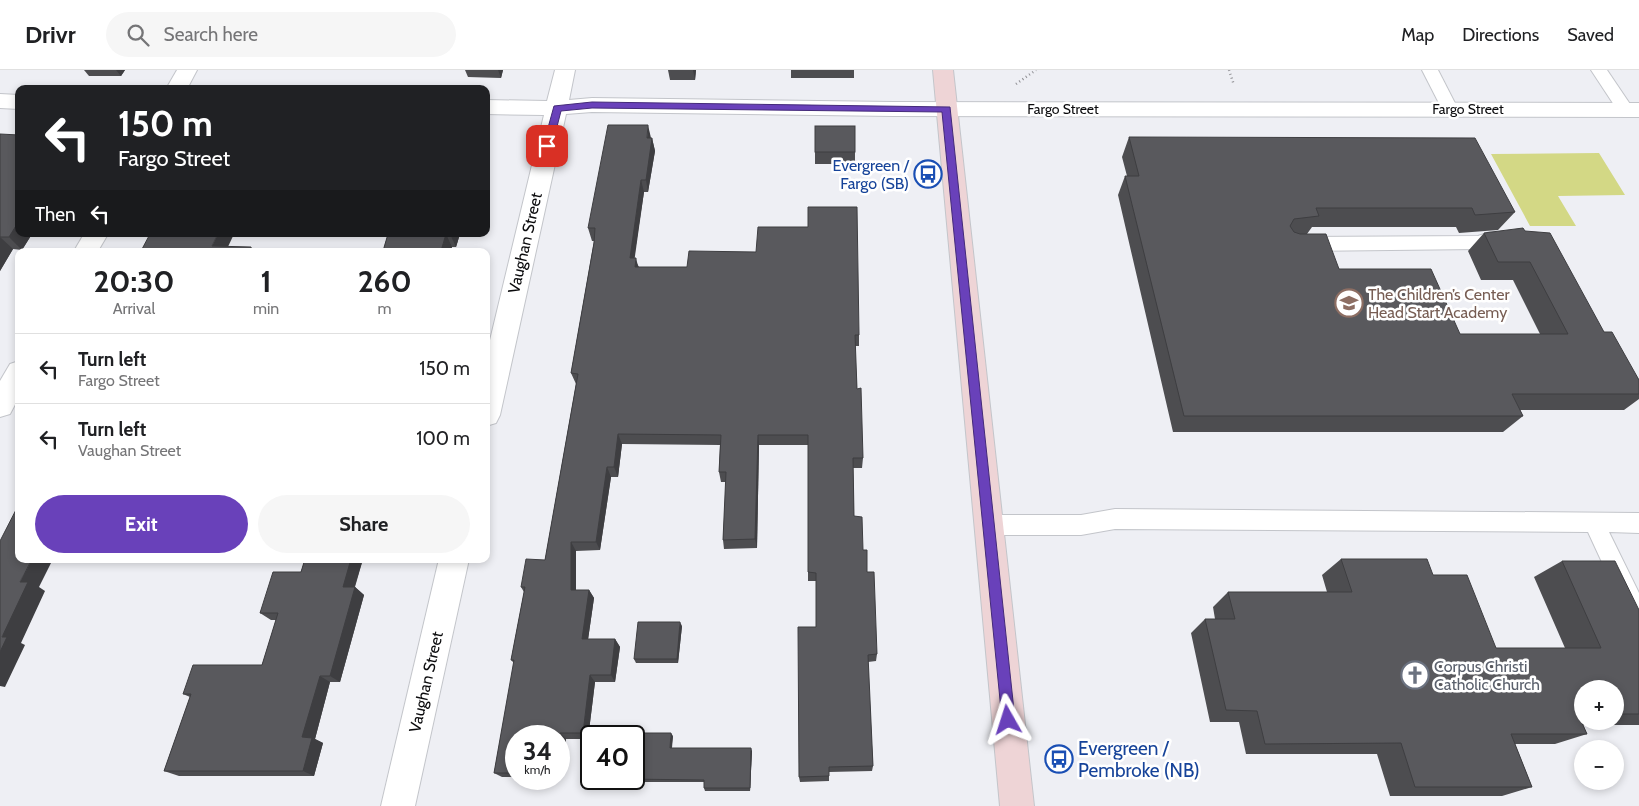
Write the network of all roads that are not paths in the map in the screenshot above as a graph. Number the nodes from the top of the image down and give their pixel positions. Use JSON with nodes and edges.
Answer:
{"nodes":[{"id":1,"x":186,"y":70,"type":"edge"},
{"id":2,"x":565,"y":70,"type":"edge"},
{"id":3,"x":943,"y":70,"type":"edge"},
{"id":4,"x":1430,"y":70,"type":"edge"},
{"id":5,"x":1599,"y":70,"type":"edge"},
{"id":6,"x":178,"y":85,"type":"edge"},
{"id":7,"x":0,"y":101,"type":"edge"},
{"id":8,"x":15,"y":102,"type":"edge"},
{"id":9,"x":490,"y":108,"type":"edge"},
{"id":10,"x":557,"y":108,"type":"junction"},
{"id":11,"x":947,"y":109,"type":"junction"},
{"id":12,"x":1450,"y":110,"type":"junction"},
{"id":13,"x":1632,"y":110,"type":"edge"},
{"id":14,"x":94,"y":237,"type":"edge"},
{"id":15,"x":1520,"y":238,"type":"edge"},
{"id":16,"x":1289,"y":244,"type":"edge"},
{"id":17,"x":88,"y":248,"type":"edge"},
{"id":18,"x":15,"y":379,"type":"edge"},
{"id":19,"x":490,"y":398,"type":"edge"},
{"id":20,"x":0,"y":406,"type":"edge"},
{"id":21,"x":1594,"y":523,"type":"junction"},
{"id":22,"x":1639,"y":523,"type":"edge"},
{"id":23,"x":989,"y":524,"type":"junction"},
{"id":24,"x":453,"y":563,"type":"edge"},
{"id":25,"x":1639,"y":617,"type":"edge"},
{"id":26,"x":398,"y":806,"type":"edge"},
{"id":27,"x":1017,"y":806,"type":"edge"}],
"edges":[{"from":1,"to":6,"type":"street"},
{"from":2,"to":10,"type":"street","name":"Vaughan Street"},
{"from":3,"to":11,"type":"street"},
{"from":4,"to":12,"type":"lane"},
{"from":5,"to":13,"type":"lane"},
{"from":7,"to":8,"type":"street"},
{"from":9,"to":10,"type":"street","name":"Fargo Street"},
{"from":10,"to":11,"type":"street","name":"Fargo Street"},
{"from":10,"to":19,"type":"street","name":"Vaughan Street"},
{"from":11,"to":12,"type":"street","name":"Fargo Street"},
{"from":11,"to":23,"type":"street"},
{"from":12,"to":13,"type":"street","name":"Fargo Street"},
{"from":14,"to":17,"type":"street"},
{"from":15,"to":16,"type":"lane"},
{"from":18,"to":20,"type":"street"},
{"from":21,"to":22,"type":"lane"},
{"from":21,"to":23,"type":"lane"},
{"from":21,"to":25,"type":"lane"},
{"from":23,"to":27,"type":"street"},
{"from":24,"to":26,"type":"street","name":"Vaughan Street"}]}
